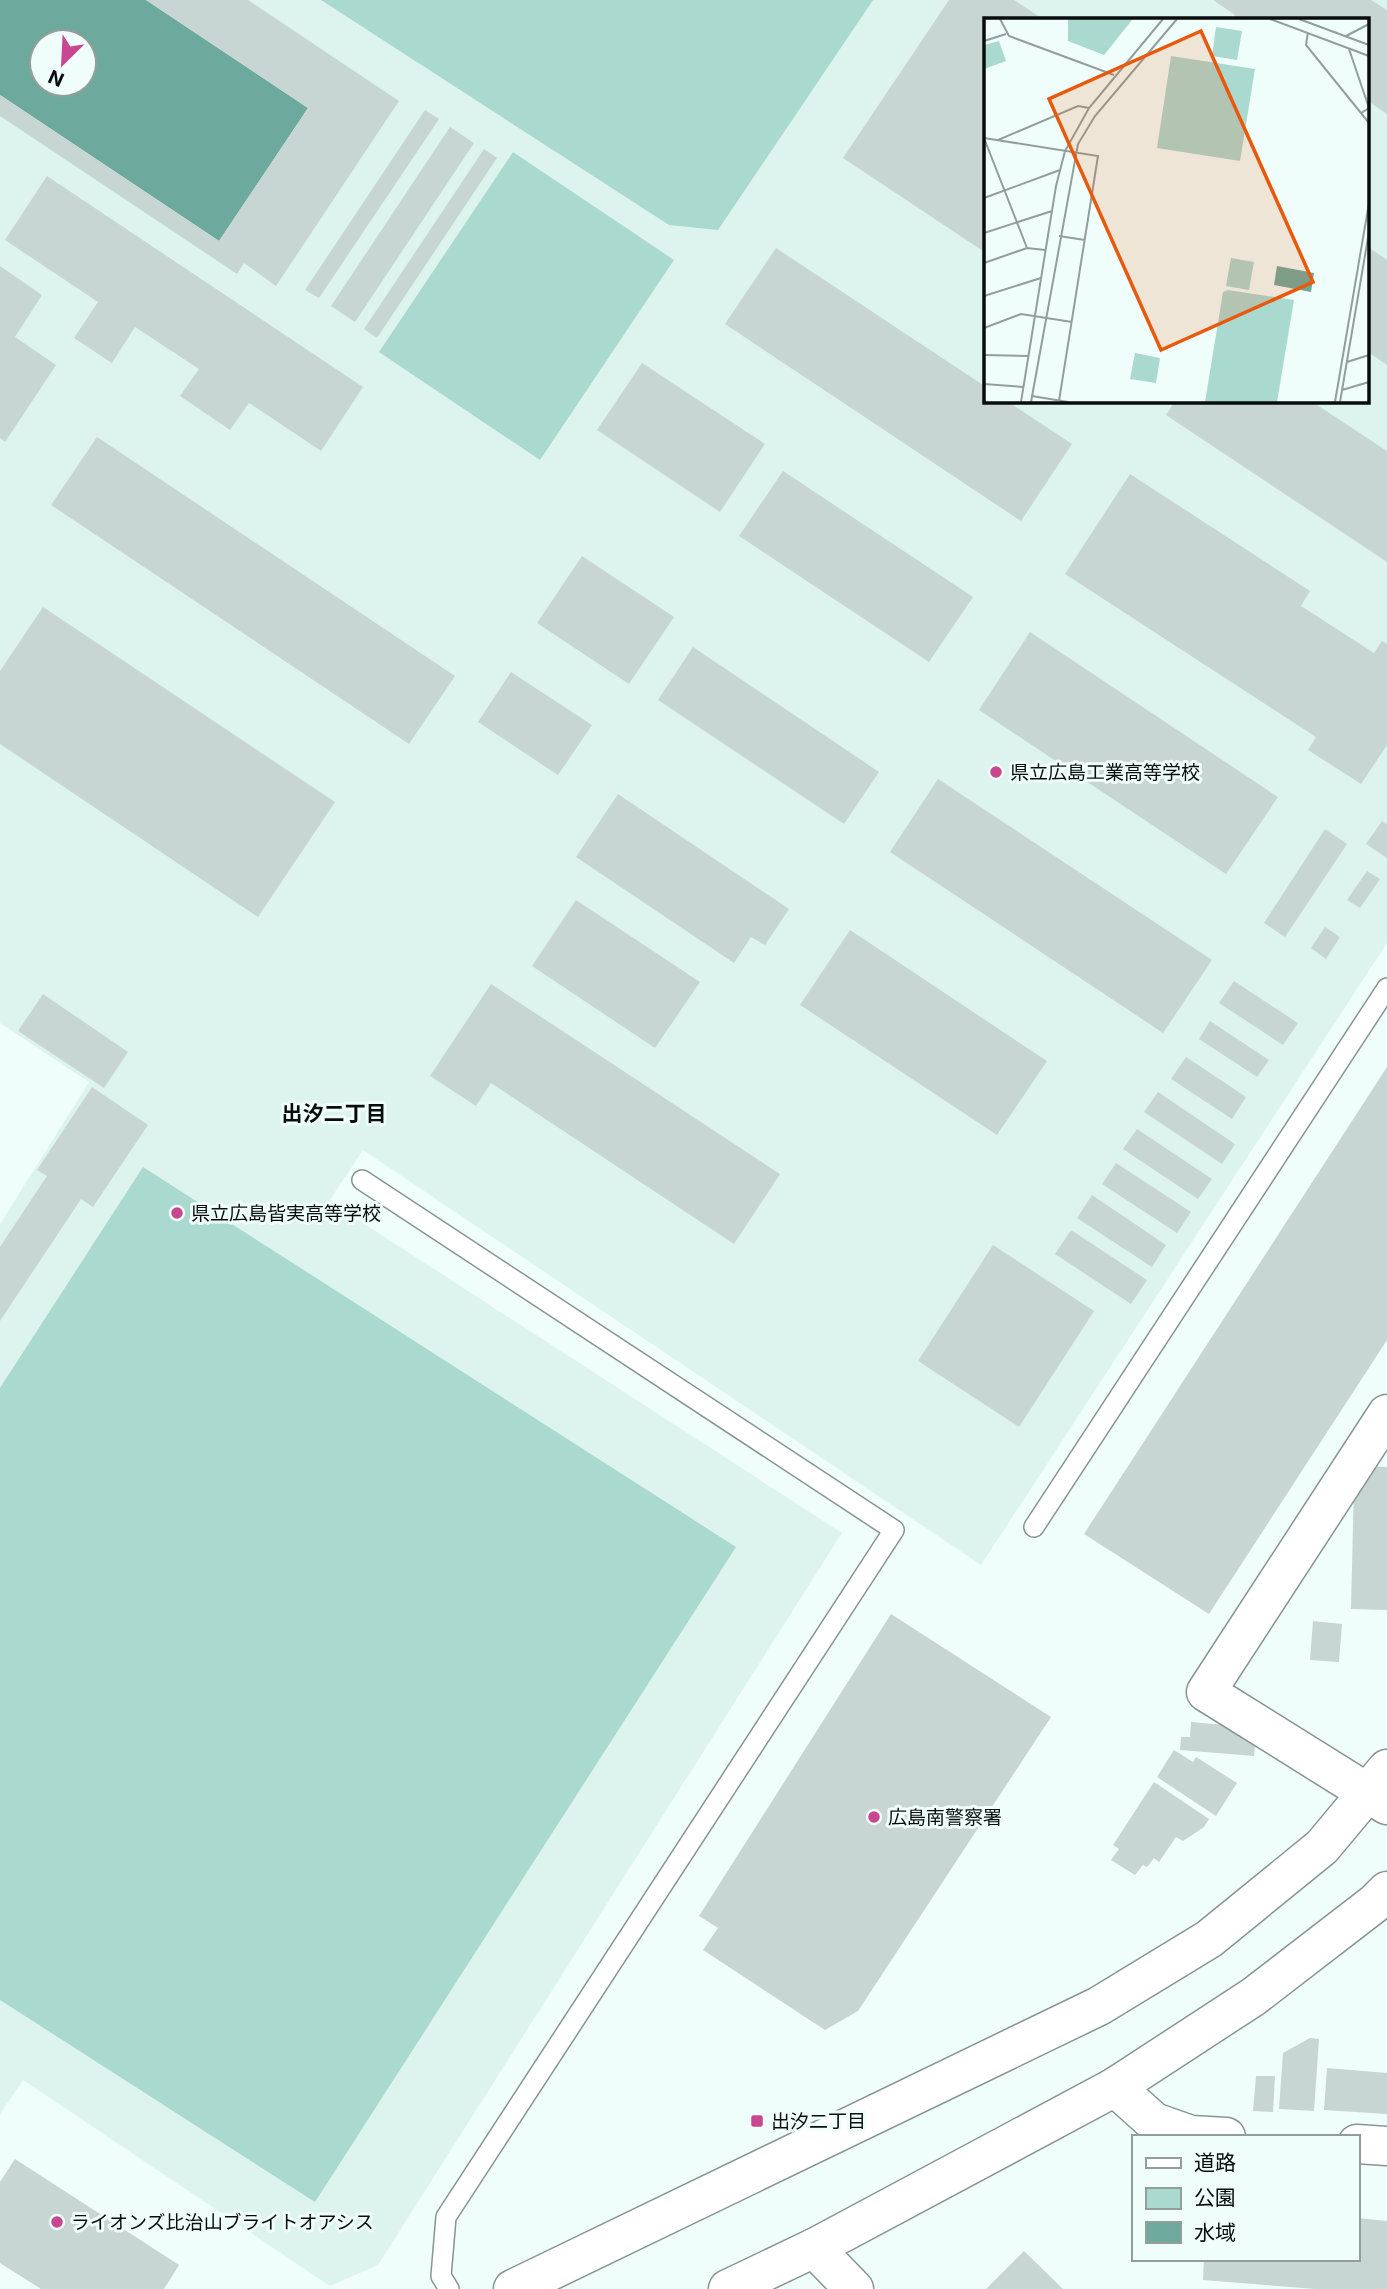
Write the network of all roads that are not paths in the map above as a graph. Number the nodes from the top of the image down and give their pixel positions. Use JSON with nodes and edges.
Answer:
{"nodes":[{"id":1,"x":1387,"y":988,"type":"edge"},
{"id":2,"x":362,"y":1180,"type":"dead end"},
{"id":3,"x":1387,"y":1414,"type":"edge"},
{"id":4,"x":1034,"y":1527,"type":"dead end"},
{"id":5,"x":1381,"y":1789,"type":"edge"},
{"id":6,"x":1387,"y":1891,"type":"edge"},
{"id":7,"x":1115,"y":2087,"type":"junction"},
{"id":8,"x":1191,"y":2135,"type":"edge"},
{"id":9,"x":1359,"y":2144,"type":"edge"},
{"id":10,"x":1387,"y":2146,"type":"edge"},
{"id":11,"x":814,"y":2248,"type":"junction"},
{"id":12,"x":449,"y":2289,"type":"edge"},
{"id":13,"x":513,"y":2289,"type":"edge"},
{"id":14,"x":728,"y":2289,"type":"edge"},
{"id":15,"x":854,"y":2289,"type":"edge"}],
"edges":[{"from":1,"to":4,"type":"lane"},
{"from":2,"to":12,"type":"lane"},
{"from":3,"to":5,"type":"street"},
{"from":5,"to":13,"type":"street"},
{"from":6,"to":7,"type":"street"},
{"from":7,"to":8,"type":"street"},
{"from":7,"to":11,"type":"street"},
{"from":9,"to":10,"type":"street"},
{"from":11,"to":14,"type":"street"},
{"from":11,"to":15,"type":"street"}]}
